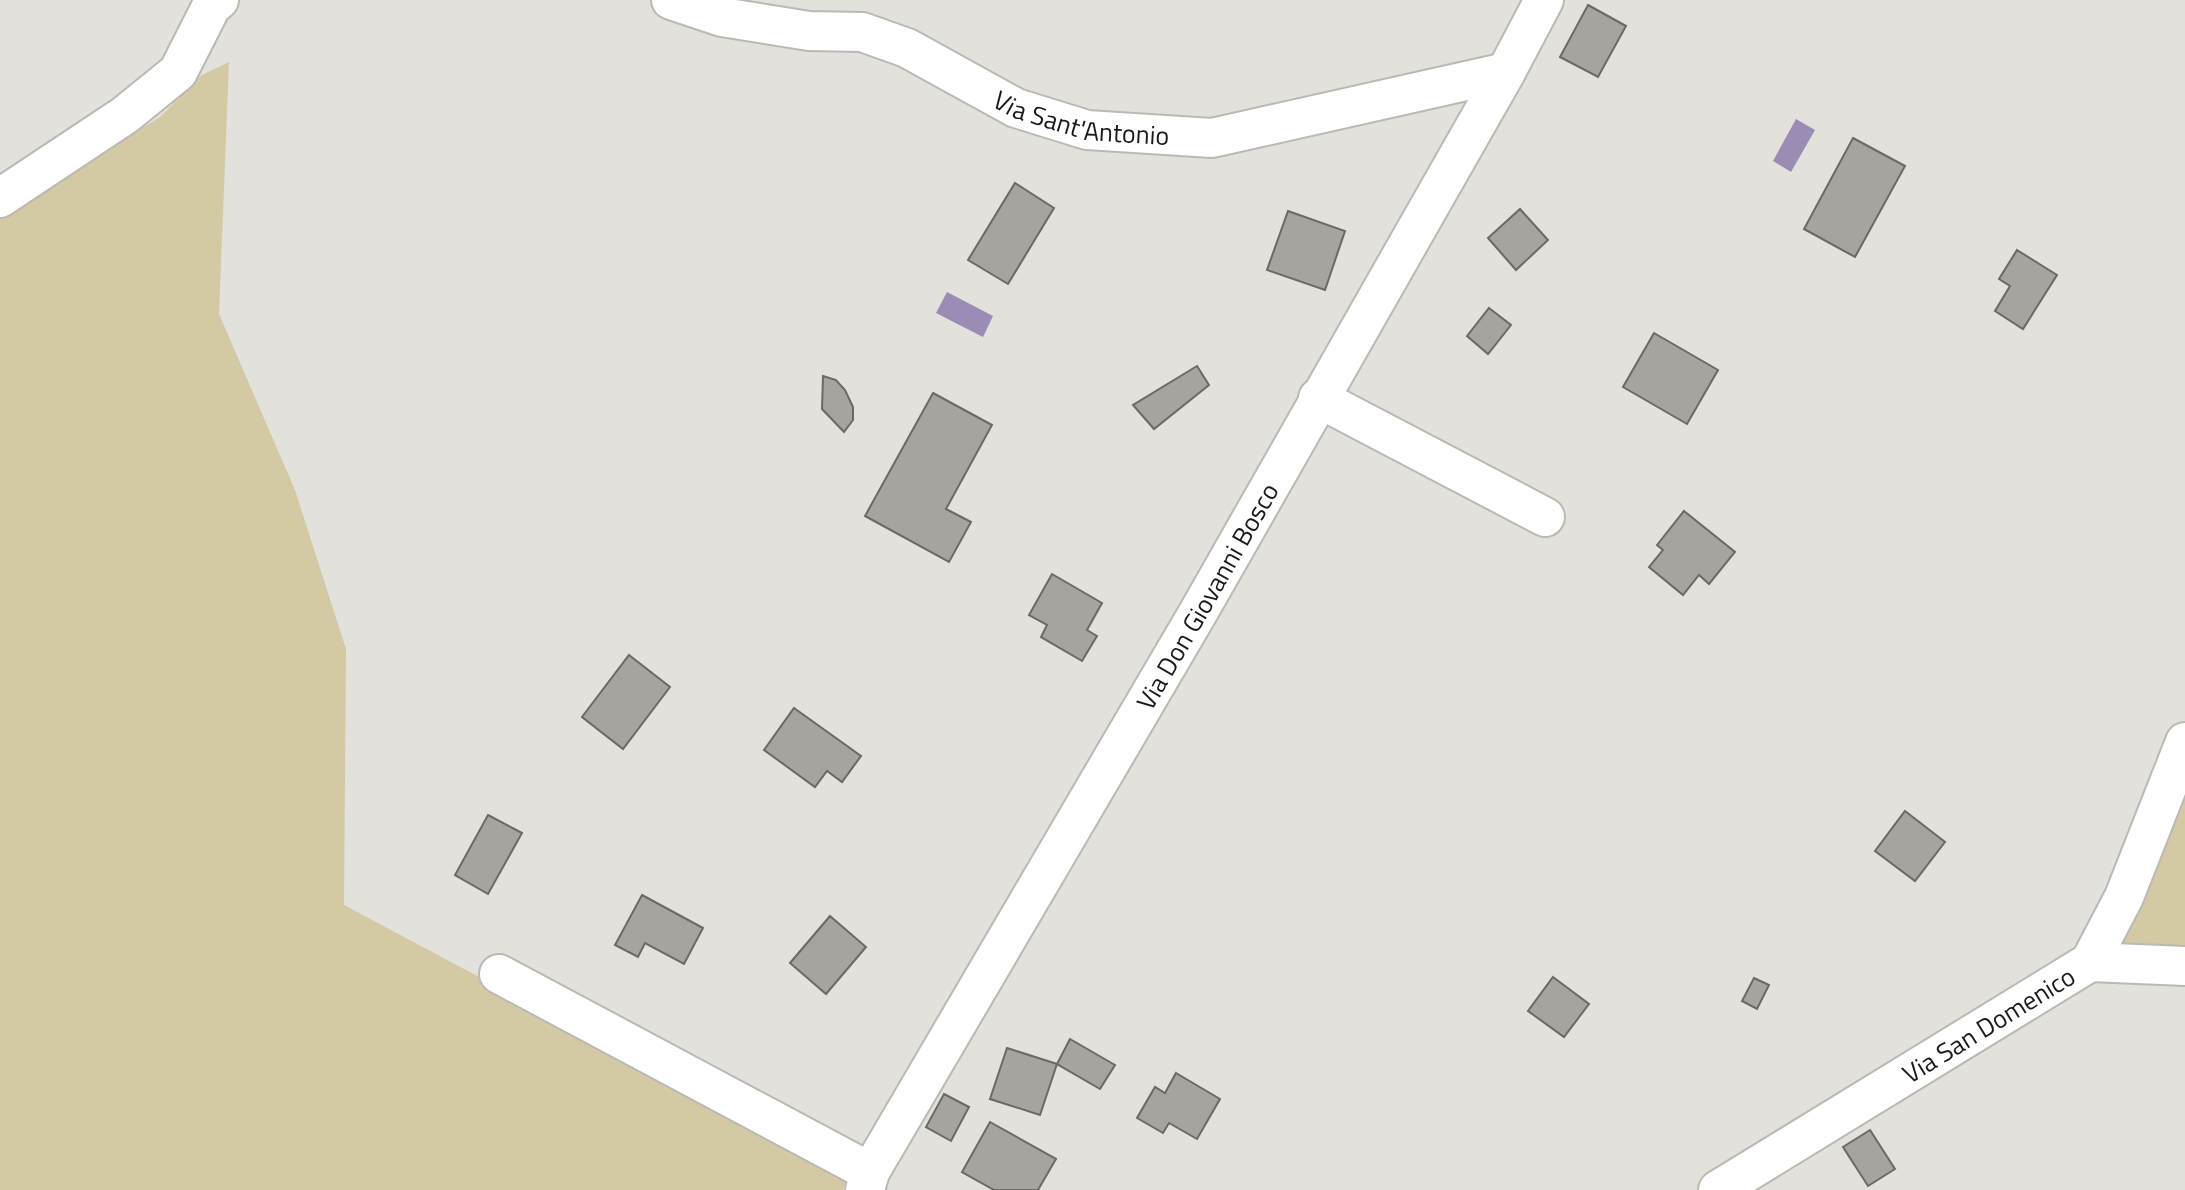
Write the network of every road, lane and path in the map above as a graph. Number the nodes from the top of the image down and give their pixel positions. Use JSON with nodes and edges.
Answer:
{"nodes":[{"id":1,"x":219,"y":0,"type":"edge"},
{"id":2,"x":671,"y":0,"type":"edge"},
{"id":3,"x":1544,"y":0,"type":"edge"},
{"id":4,"x":1506,"y":72,"type":"junction"},
{"id":5,"x":0,"y":198,"type":"edge"},
{"id":6,"x":1318,"y":398,"type":"junction"},
{"id":7,"x":1545,"y":517,"type":"dead end"},
{"id":8,"x":2185,"y":741,"type":"edge"},
{"id":9,"x":2090,"y":962,"type":"junction"},
{"id":10,"x":2185,"y":966,"type":"edge"},
{"id":11,"x":499,"y":974,"type":"dead end"},
{"id":12,"x":868,"y":1181,"type":"edge"},
{"id":13,"x":1718,"y":1190,"type":"edge"}],
"edges":[{"from":1,"to":5,"type":"street"},
{"from":2,"to":4,"type":"street","name":"Via Sant'Antonio"},
{"from":3,"to":4,"type":"street","name":"Via Don Giovanni Bosco"},
{"from":4,"to":6,"type":"street","name":"Via Don Giovanni Bosco"},
{"from":6,"to":7,"type":"street"},
{"from":6,"to":12,"type":"street","name":"Via Don Giovanni Bosco"},
{"from":8,"to":9,"type":"street","name":"Via San Domenico"},
{"from":9,"to":10,"type":"street"},
{"from":9,"to":13,"type":"street","name":"Via San Domenico"},
{"from":11,"to":12,"type":"street"}]}
